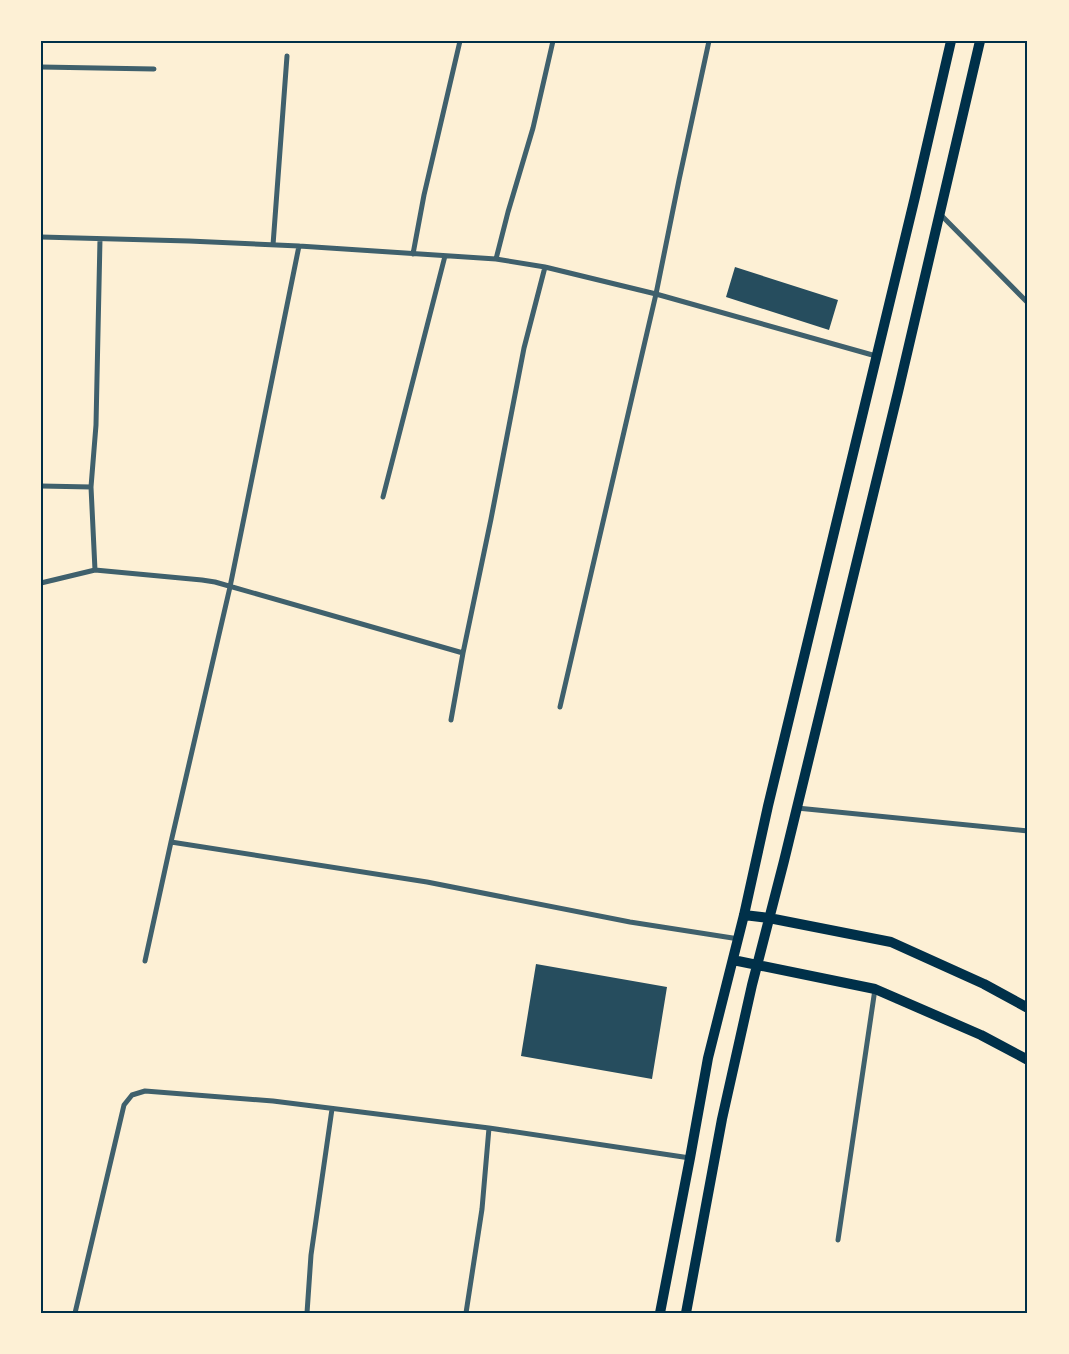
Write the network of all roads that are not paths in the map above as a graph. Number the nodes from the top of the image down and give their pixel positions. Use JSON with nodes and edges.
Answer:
{"nodes":[{"id":1,"x":460,"y":41,"type":"edge"},
{"id":2,"x":553,"y":41,"type":"edge"},
{"id":3,"x":709,"y":41,"type":"edge"},
{"id":4,"x":951,"y":41,"type":"edge"},
{"id":5,"x":980,"y":41,"type":"edge"},
{"id":6,"x":286,"y":56,"type":"dead end"},
{"id":7,"x":41,"y":67,"type":"edge"},
{"id":8,"x":154,"y":69,"type":"dead end"},
{"id":9,"x":940,"y":213,"type":"junction"},
{"id":10,"x":41,"y":237,"type":"edge"},
{"id":11,"x":100,"y":239,"type":"junction"},
{"id":12,"x":272,"y":245,"type":"junction"},
{"id":13,"x":299,"y":246,"type":"junction"},
{"id":14,"x":413,"y":254,"type":"junction"},
{"id":15,"x":445,"y":256,"type":"junction"},
{"id":16,"x":496,"y":260,"type":"junction"},
{"id":17,"x":545,"y":267,"type":"junction"},
{"id":18,"x":656,"y":294,"type":"junction"},
{"id":19,"x":1028,"y":303,"type":"edge"},
{"id":20,"x":876,"y":356,"type":"junction"},
{"id":21,"x":41,"y":486,"type":"edge"},
{"id":22,"x":91,"y":487,"type":"junction"},
{"id":23,"x":383,"y":497,"type":"dead end"},
{"id":24,"x":95,"y":570,"type":"junction"},
{"id":25,"x":41,"y":583,"type":"edge"},
{"id":26,"x":230,"y":587,"type":"junction"},
{"id":27,"x":463,"y":654,"type":"junction"},
{"id":28,"x":560,"y":708,"type":"dead end"},
{"id":29,"x":451,"y":720,"type":"dead end"},
{"id":30,"x":796,"y":808,"type":"junction"},
{"id":31,"x":1028,"y":831,"type":"edge"},
{"id":32,"x":170,"y":842,"type":"junction"},
{"id":33,"x":744,"y":915,"type":"junction"},
{"id":34,"x":769,"y":918,"type":"junction"},
{"id":35,"x":739,"y":939,"type":"junction"},
{"id":36,"x":733,"y":960,"type":"junction"},
{"id":37,"x":145,"y":961,"type":"dead end"},
{"id":38,"x":757,"y":965,"type":"junction"},
{"id":39,"x":875,"y":989,"type":"junction"},
{"id":40,"x":1028,"y":1008,"type":"edge"},
{"id":41,"x":1028,"y":1060,"type":"edge"},
{"id":42,"x":332,"y":1109,"type":"junction"},
{"id":43,"x":489,"y":1128,"type":"junction"},
{"id":44,"x":690,"y":1158,"type":"junction"},
{"id":45,"x":838,"y":1240,"type":"dead end"},
{"id":46,"x":74,"y":1313,"type":"edge"},
{"id":47,"x":308,"y":1313,"type":"edge"},
{"id":48,"x":466,"y":1313,"type":"edge"},
{"id":49,"x":660,"y":1313,"type":"edge"},
{"id":50,"x":686,"y":1313,"type":"edge"}],
"edges":[{"from":1,"to":14,"type":"street"},
{"from":2,"to":16,"type":"street"},
{"from":3,"to":18,"type":"street"},
{"from":4,"to":20,"type":"main road"},
{"from":5,"to":9,"type":"main road"},
{"from":6,"to":12,"type":"street"},
{"from":7,"to":8,"type":"street"},
{"from":9,"to":19,"type":"street"},
{"from":9,"to":30,"type":"main road"},
{"from":10,"to":11,"type":"street"},
{"from":11,"to":12,"type":"street"},
{"from":11,"to":22,"type":"street"},
{"from":12,"to":13,"type":"street"},
{"from":13,"to":14,"type":"street"},
{"from":13,"to":26,"type":"street"},
{"from":14,"to":15,"type":"street"},
{"from":15,"to":16,"type":"street"},
{"from":15,"to":23,"type":"street"},
{"from":16,"to":17,"type":"street"},
{"from":17,"to":18,"type":"street"},
{"from":17,"to":27,"type":"street"},
{"from":18,"to":20,"type":"street"},
{"from":18,"to":28,"type":"street"},
{"from":20,"to":33,"type":"main road"},
{"from":21,"to":22,"type":"street"},
{"from":22,"to":24,"type":"street"},
{"from":24,"to":25,"type":"street"},
{"from":24,"to":26,"type":"street"},
{"from":26,"to":27,"type":"street"},
{"from":26,"to":32,"type":"street"},
{"from":27,"to":29,"type":"street"},
{"from":30,"to":31,"type":"street"},
{"from":30,"to":34,"type":"main road"},
{"from":32,"to":35,"type":"street"},
{"from":32,"to":37,"type":"street"},
{"from":33,"to":34,"type":"main road"},
{"from":33,"to":35,"type":"main road"},
{"from":34,"to":38,"type":"main road"},
{"from":34,"to":40,"type":"main road"},
{"from":35,"to":36,"type":"main road"},
{"from":36,"to":38,"type":"main road"},
{"from":36,"to":44,"type":"main road"},
{"from":38,"to":39,"type":"main road"},
{"from":38,"to":50,"type":"main road"},
{"from":39,"to":41,"type":"main road"},
{"from":39,"to":45,"type":"street"},
{"from":42,"to":43,"type":"street"},
{"from":42,"to":46,"type":"street"},
{"from":42,"to":47,"type":"street"},
{"from":43,"to":44,"type":"street"},
{"from":43,"to":48,"type":"street"},
{"from":44,"to":49,"type":"main road"}]}
